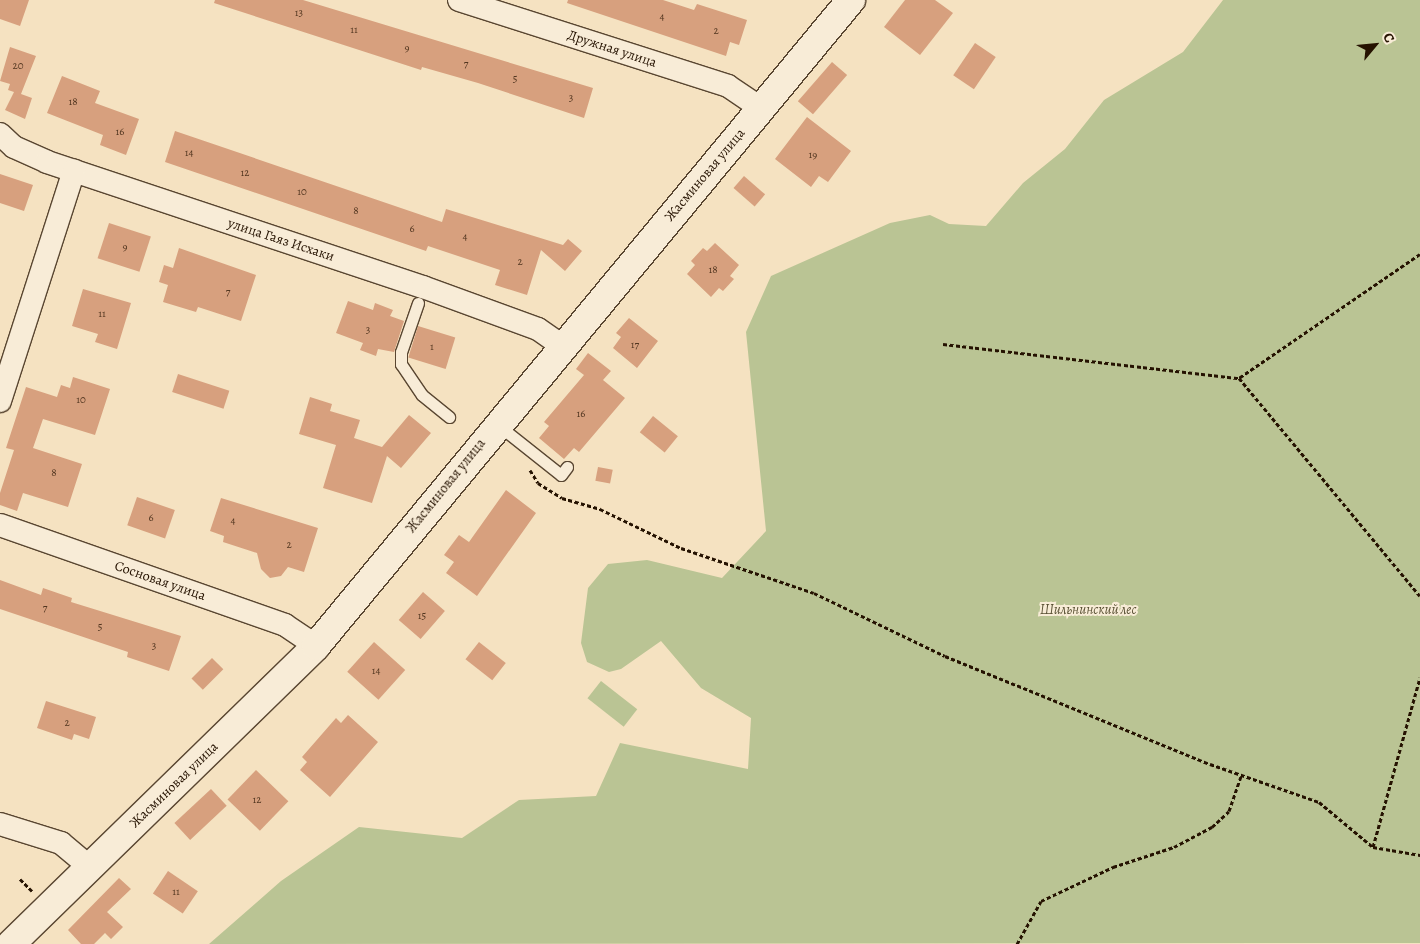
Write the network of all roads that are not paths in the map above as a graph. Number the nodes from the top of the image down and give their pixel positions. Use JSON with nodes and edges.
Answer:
{"nodes":[{"id":1,"x":459,"y":0,"type":"edge"},
{"id":2,"x":851,"y":0,"type":"edge"},
{"id":3,"x":761,"y":108,"type":"junction"},
{"id":4,"x":0,"y":134,"type":"edge"},
{"id":5,"x":74,"y":171,"type":"junction"},
{"id":6,"x":418,"y":303,"type":"dead end"},
{"id":7,"x":562,"y":346,"type":"junction"},
{"id":8,"x":0,"y":402,"type":"edge"},
{"id":9,"x":449,"y":417,"type":"dead end"},
{"id":10,"x":497,"y":424,"type":"junction"},
{"id":11,"x":567,"y":468,"type":"dead end"},
{"id":12,"x":0,"y":525,"type":"edge"},
{"id":13,"x":316,"y":646,"type":"junction"},
{"id":14,"x":0,"y":824,"type":"edge"},
{"id":15,"x":90,"y":867,"type":"junction"},
{"id":16,"x":11,"y":944,"type":"edge"}],
"edges":[{"from":1,"to":3,"type":"street","name":"Дружная улица"},
{"from":2,"to":3,"type":"street","name":"Жасминовая улица"},
{"from":3,"to":7,"type":"street","name":"Жасминовая улица"},
{"from":4,"to":5,"type":"street","name":"улица Гаяз Исхаки"},
{"from":5,"to":7,"type":"street","name":"улица Гаяз Исхаки"},
{"from":5,"to":8,"type":"street"},
{"from":6,"to":9,"type":"lane"},
{"from":7,"to":10,"type":"street","name":"Жасминовая улица"},
{"from":10,"to":11,"type":"lane"},
{"from":10,"to":13,"type":"street","name":"Жасминовая улица"},
{"from":12,"to":13,"type":"street","name":"Сосновая улица"},
{"from":13,"to":15,"type":"street","name":"Жасминовая улица"},
{"from":14,"to":15,"type":"street"},
{"from":15,"to":16,"type":"street","name":"Жасминовая улица"}]}
